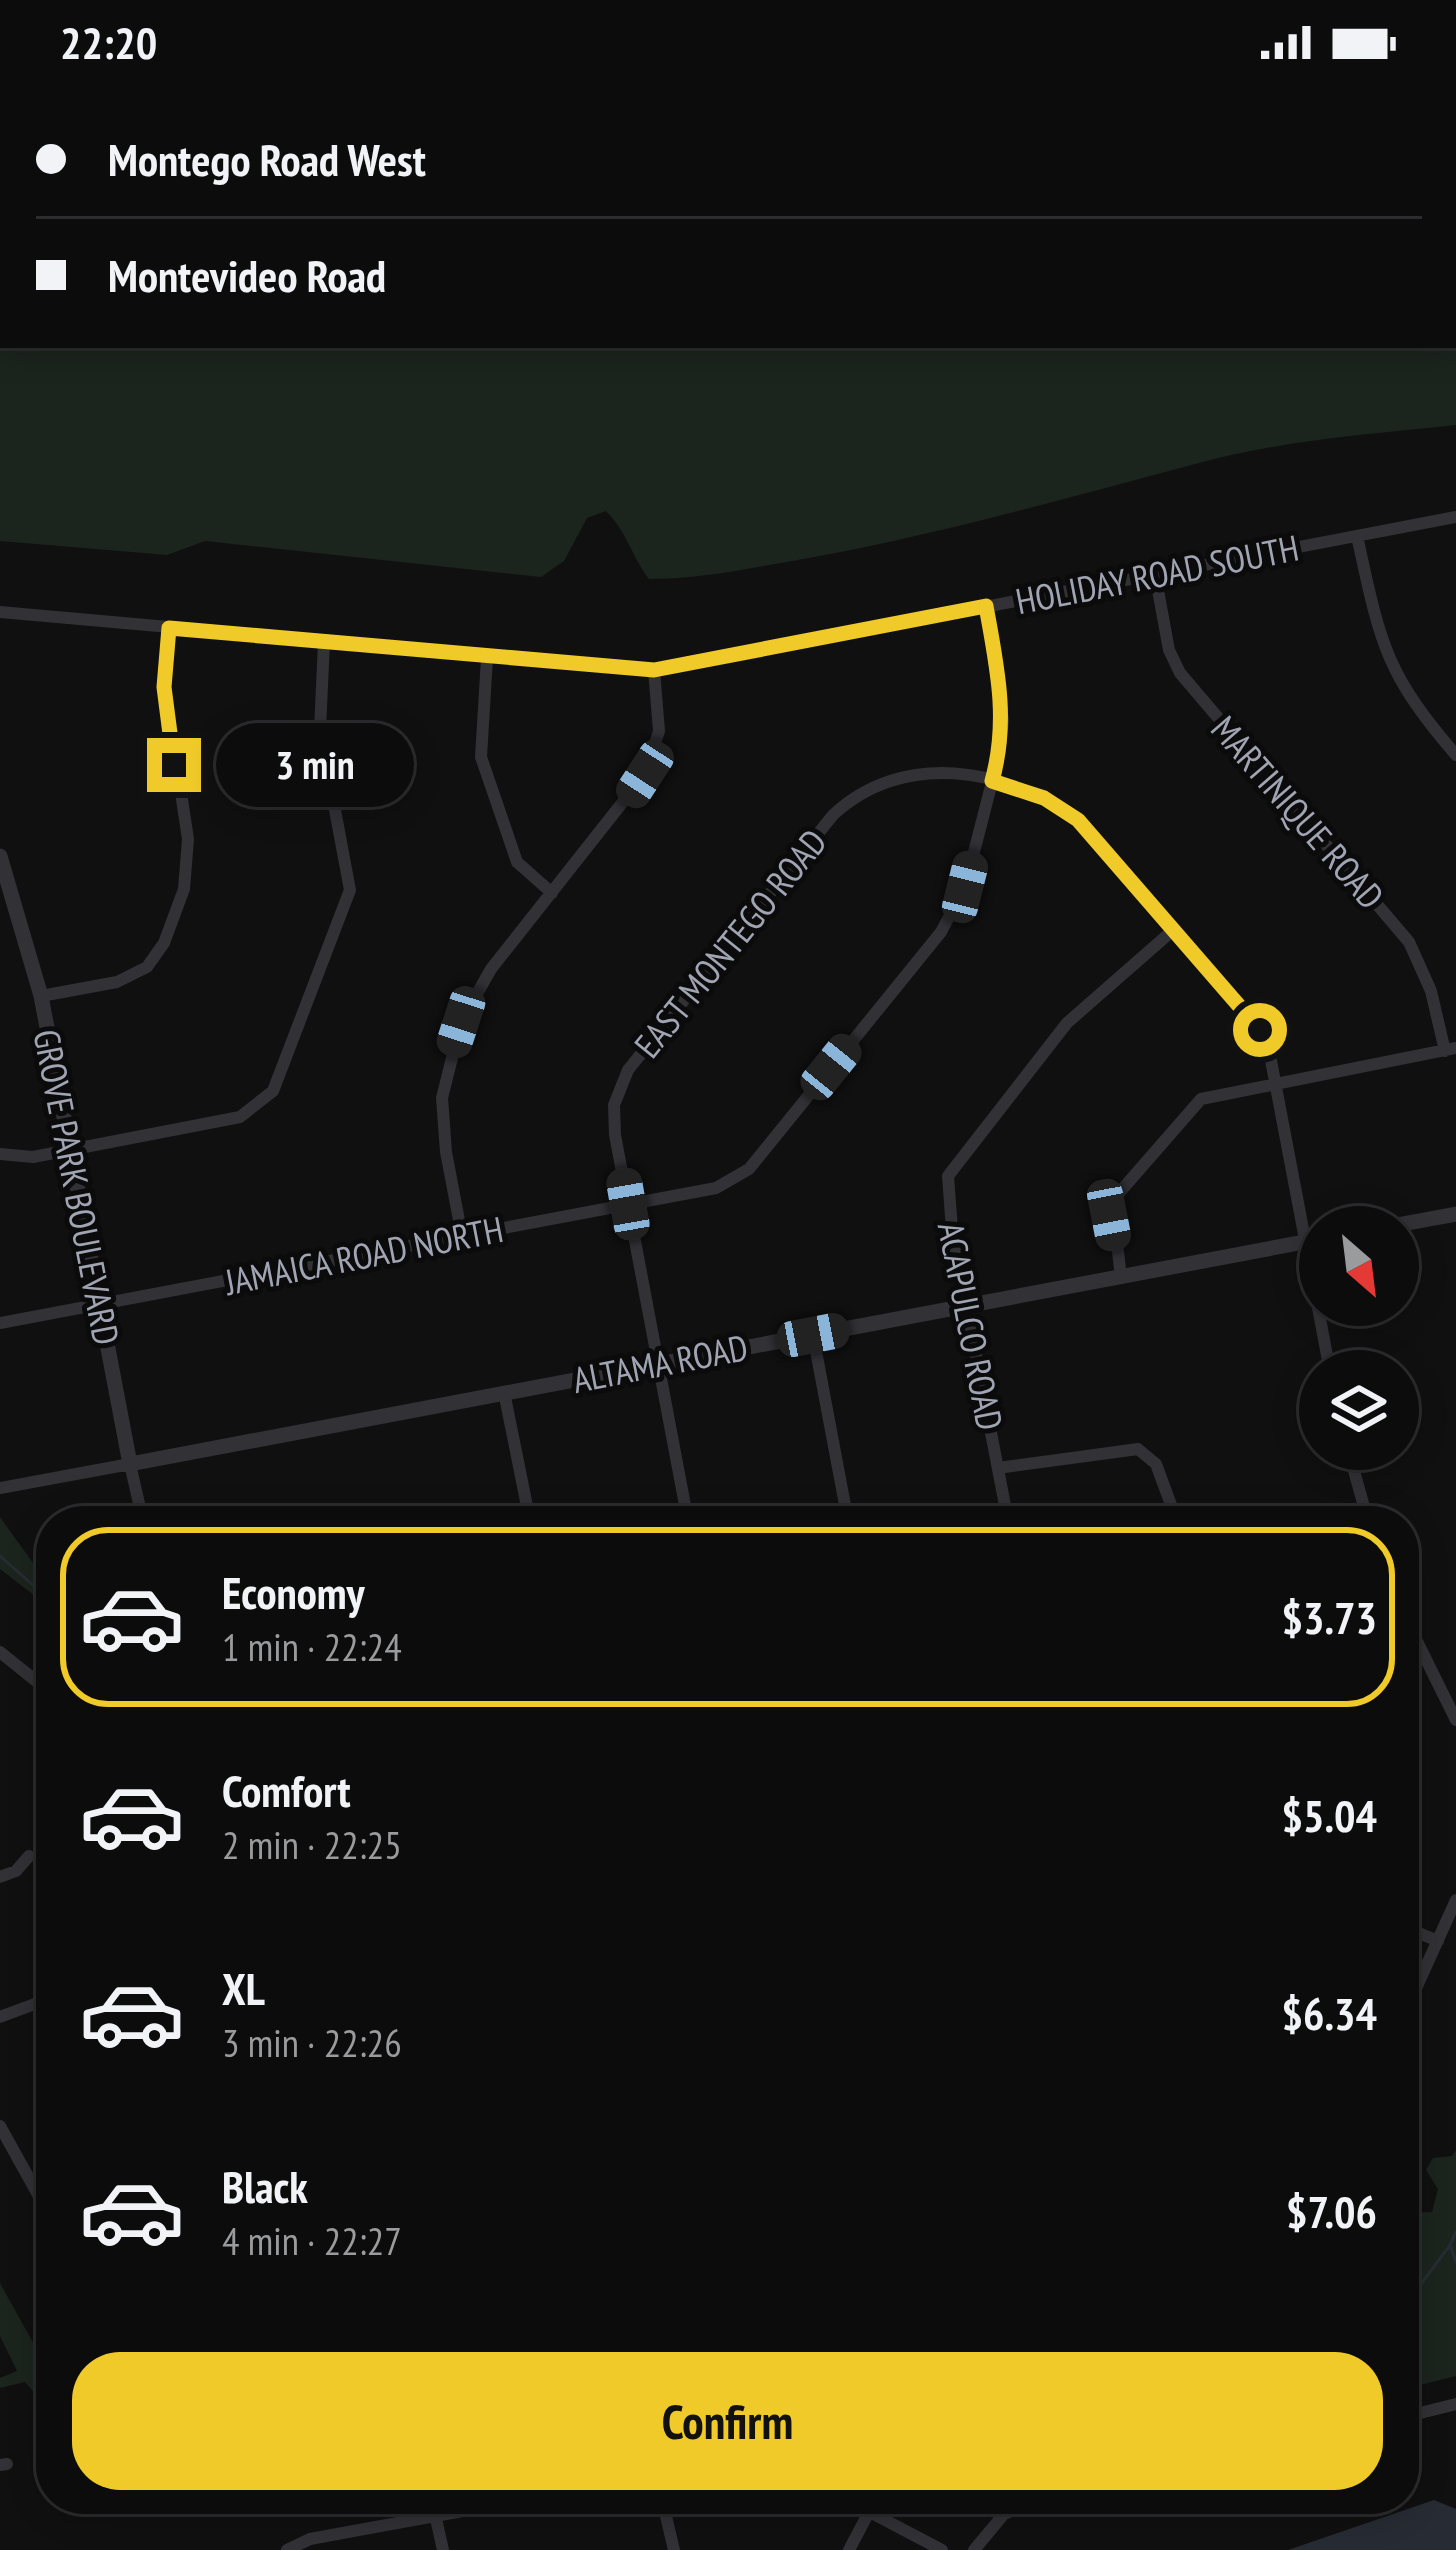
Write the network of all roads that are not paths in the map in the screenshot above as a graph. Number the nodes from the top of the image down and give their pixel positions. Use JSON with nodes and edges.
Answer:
{"nodes":[{"id":1,"x":1456,"y":517,"type":"edge"},
{"id":2,"x":1358,"y":536,"type":"junction"},
{"id":3,"x":1155,"y":574,"type":"junction"},
{"id":4,"x":986,"y":606,"type":"junction"},
{"id":5,"x":0,"y":612,"type":"edge"},
{"id":6,"x":169,"y":628,"type":"junction"},
{"id":7,"x":324,"y":642,"type":"junction"},
{"id":8,"x":487,"y":658,"type":"junction"},
{"id":9,"x":654,"y":670,"type":"junction"},
{"id":10,"x":1456,"y":755,"type":"edge"},
{"id":11,"x":992,"y":781,"type":"junction"},
{"id":12,"x":0,"y":856,"type":"edge"},
{"id":13,"x":552,"y":892,"type":"junction"},
{"id":14,"x":1172,"y":931,"type":"junction"},
{"id":15,"x":41,"y":996,"type":"junction"},
{"id":16,"x":1450,"y":1050,"type":"edge"},
{"id":17,"x":1275,"y":1082,"type":"junction"},
{"id":18,"x":71,"y":1150,"type":"junction"},
{"id":19,"x":0,"y":1154,"type":"edge"},
{"id":20,"x":628,"y":1204,"type":"junction"},
{"id":21,"x":1305,"y":1206,"type":"edge"},
{"id":22,"x":1456,"y":1214,"type":"edge"},
{"id":23,"x":1419,"y":1221,"type":"edge"},
{"id":24,"x":462,"y":1236,"type":"junction"},
{"id":25,"x":1299,"y":1244,"type":"edge"},
{"id":26,"x":1121,"y":1277,"type":"junction"},
{"id":27,"x":100,"y":1305,"type":"junction"},
{"id":28,"x":967,"y":1306,"type":"junction"},
{"id":29,"x":0,"y":1323,"type":"edge"},
{"id":30,"x":813,"y":1335,"type":"junction"},
{"id":31,"x":658,"y":1364,"type":"junction"},
{"id":32,"x":504,"y":1392,"type":"junction"},
{"id":33,"x":130,"y":1464,"type":"junction"},
{"id":34,"x":998,"y":1468,"type":"junction"},
{"id":35,"x":1354,"y":1470,"type":"edge"},
{"id":36,"x":0,"y":1488,"type":"edge"},
{"id":37,"x":140,"y":1506,"type":"edge"},
{"id":38,"x":527,"y":1506,"type":"edge"},
{"id":39,"x":685,"y":1506,"type":"edge"},
{"id":40,"x":845,"y":1506,"type":"edge"},
{"id":41,"x":1005,"y":1506,"type":"edge"},
{"id":42,"x":1171,"y":1506,"type":"edge"},
{"id":43,"x":1364,"y":1506,"type":"edge"},
{"id":44,"x":1419,"y":1645,"type":"edge"},
{"id":45,"x":0,"y":1652,"type":"edge"},
{"id":46,"x":36,"y":1681,"type":"edge"},
{"id":47,"x":1456,"y":1720,"type":"edge"},
{"id":48,"x":29,"y":1856,"type":"dead end"},
{"id":49,"x":0,"y":1877,"type":"edge"},
{"id":50,"x":1456,"y":1900,"type":"edge"},
{"id":51,"x":1419,"y":1933,"type":"edge"},
{"id":52,"x":1438,"y":1941,"type":"junction"},
{"id":53,"x":1419,"y":1982,"type":"edge"},
{"id":54,"x":36,"y":2004,"type":"edge"},
{"id":55,"x":0,"y":2017,"type":"edge"},
{"id":56,"x":0,"y":2126,"type":"edge"},
{"id":57,"x":36,"y":2182,"type":"edge"},
{"id":58,"x":32,"y":2183,"type":"junction"},
{"id":59,"x":36,"y":2190,"type":"edge"},
{"id":60,"x":1456,"y":2404,"type":"edge"},
{"id":61,"x":1419,"y":2413,"type":"edge"},
{"id":62,"x":435,"y":2514,"type":"joint"},
{"id":63,"x":666,"y":2514,"type":"edge"},
{"id":64,"x":868,"y":2514,"type":"edge"},
{"id":65,"x":873,"y":2514,"type":"edge"},
{"id":66,"x":1004,"y":2514,"type":"edge"},
{"id":67,"x":287,"y":2550,"type":"edge"},
{"id":68,"x":442,"y":2550,"type":"edge"},
{"id":69,"x":674,"y":2550,"type":"edge"},
{"id":70,"x":849,"y":2550,"type":"edge"},
{"id":71,"x":942,"y":2550,"type":"edge"},
{"id":72,"x":974,"y":2550,"type":"edge"}],
"edges":[{"from":1,"to":2,"type":"street","name":"HOLIDAY ROAD SOUTH"},
{"from":2,"to":3,"type":"street","name":"HOLIDAY ROAD SOUTH"},
{"from":2,"to":10,"type":"street"},
{"from":3,"to":4,"type":"street","name":"HOLIDAY ROAD SOUTH"},
{"from":3,"to":16,"type":"street","name":"MARTINIQUE ROAD"},
{"from":4,"to":9,"type":"street","name":"HOLIDAY ROAD SOUTH"},
{"from":4,"to":11,"type":"street","name":"JAMAICA ROAD NORTH"},
{"from":5,"to":6,"type":"street","name":"HOLIDAY ROAD SOUTH"},
{"from":6,"to":7,"type":"street","name":"HOLIDAY ROAD SOUTH"},
{"from":6,"to":15,"type":"street"},
{"from":7,"to":8,"type":"street","name":"HOLIDAY ROAD SOUTH"},
{"from":7,"to":18,"type":"street"},
{"from":8,"to":9,"type":"street","name":"HOLIDAY ROAD SOUTH"},
{"from":8,"to":13,"type":"street"},
{"from":9,"to":13,"type":"street"},
{"from":11,"to":14,"type":"street","name":"EAST MONTEGO ROAD"},
{"from":11,"to":20,"type":"street","name":"JAMAICA ROAD NORTH"},
{"from":11,"to":20,"type":"street","name":"EAST MONTEGO ROAD"},
{"from":12,"to":15,"type":"street","name":"GROVE PARK BOULEVARD"},
{"from":13,"to":24,"type":"street"},
{"from":14,"to":17,"type":"street","name":"EAST MONTEGO ROAD"},
{"from":14,"to":28,"type":"street","name":"ACAPULCO ROAD"},
{"from":15,"to":18,"type":"street","name":"GROVE PARK BOULEVARD"},
{"from":16,"to":17,"type":"street"},
{"from":17,"to":21,"type":"street","name":"EAST MONTEGO ROAD"},
{"from":17,"to":26,"type":"street"},
{"from":18,"to":19,"type":"street"},
{"from":18,"to":27,"type":"street","name":"GROVE PARK BOULEVARD"},
{"from":20,"to":24,"type":"street","name":"JAMAICA ROAD NORTH"},
{"from":20,"to":31,"type":"street","name":"EAST MONTEGO ROAD"},
{"from":22,"to":23,"type":"street"},
{"from":24,"to":27,"type":"street","name":"JAMAICA ROAD NORTH"},
{"from":25,"to":26,"type":"street","name":"ALTAMA ROAD"},
{"from":26,"to":28,"type":"street","name":"ALTAMA ROAD"},
{"from":27,"to":29,"type":"street","name":"JAMAICA ROAD NORTH"},
{"from":27,"to":33,"type":"street","name":"GROVE PARK BOULEVARD"},
{"from":28,"to":30,"type":"street","name":"ALTAMA ROAD"},
{"from":28,"to":34,"type":"street","name":"ACAPULCO ROAD"},
{"from":30,"to":31,"type":"street","name":"ALTAMA ROAD"},
{"from":30,"to":40,"type":"street"},
{"from":31,"to":32,"type":"street","name":"ALTAMA ROAD"},
{"from":31,"to":39,"type":"street","name":"EAST MONTEGO ROAD"},
{"from":32,"to":33,"type":"street","name":"ALTAMA ROAD"},
{"from":32,"to":38,"type":"street"},
{"from":33,"to":36,"type":"street","name":"ALTAMA ROAD"},
{"from":33,"to":37,"type":"street","name":"GROVE PARK BOULEVARD"},
{"from":34,"to":41,"type":"street","name":"ACAPULCO ROAD"},
{"from":34,"to":42,"type":"street"},
{"from":35,"to":43,"type":"street"},
{"from":44,"to":47,"type":"street"},
{"from":45,"to":46,"type":"street"},
{"from":48,"to":49,"type":"street"},
{"from":50,"to":52,"type":"street"},
{"from":51,"to":52,"type":"street"},
{"from":52,"to":53,"type":"street"},
{"from":54,"to":55,"type":"street"},
{"from":56,"to":58,"type":"street"},
{"from":57,"to":58,"type":"street"},
{"from":58,"to":59,"type":"street"},
{"from":60,"to":61,"type":"street"},
{"from":62,"to":67,"type":"street"},
{"from":62,"to":68,"type":"street"},
{"from":63,"to":69,"type":"street"},
{"from":64,"to":70,"type":"street"},
{"from":65,"to":71,"type":"street"},
{"from":66,"to":72,"type":"street"}]}
